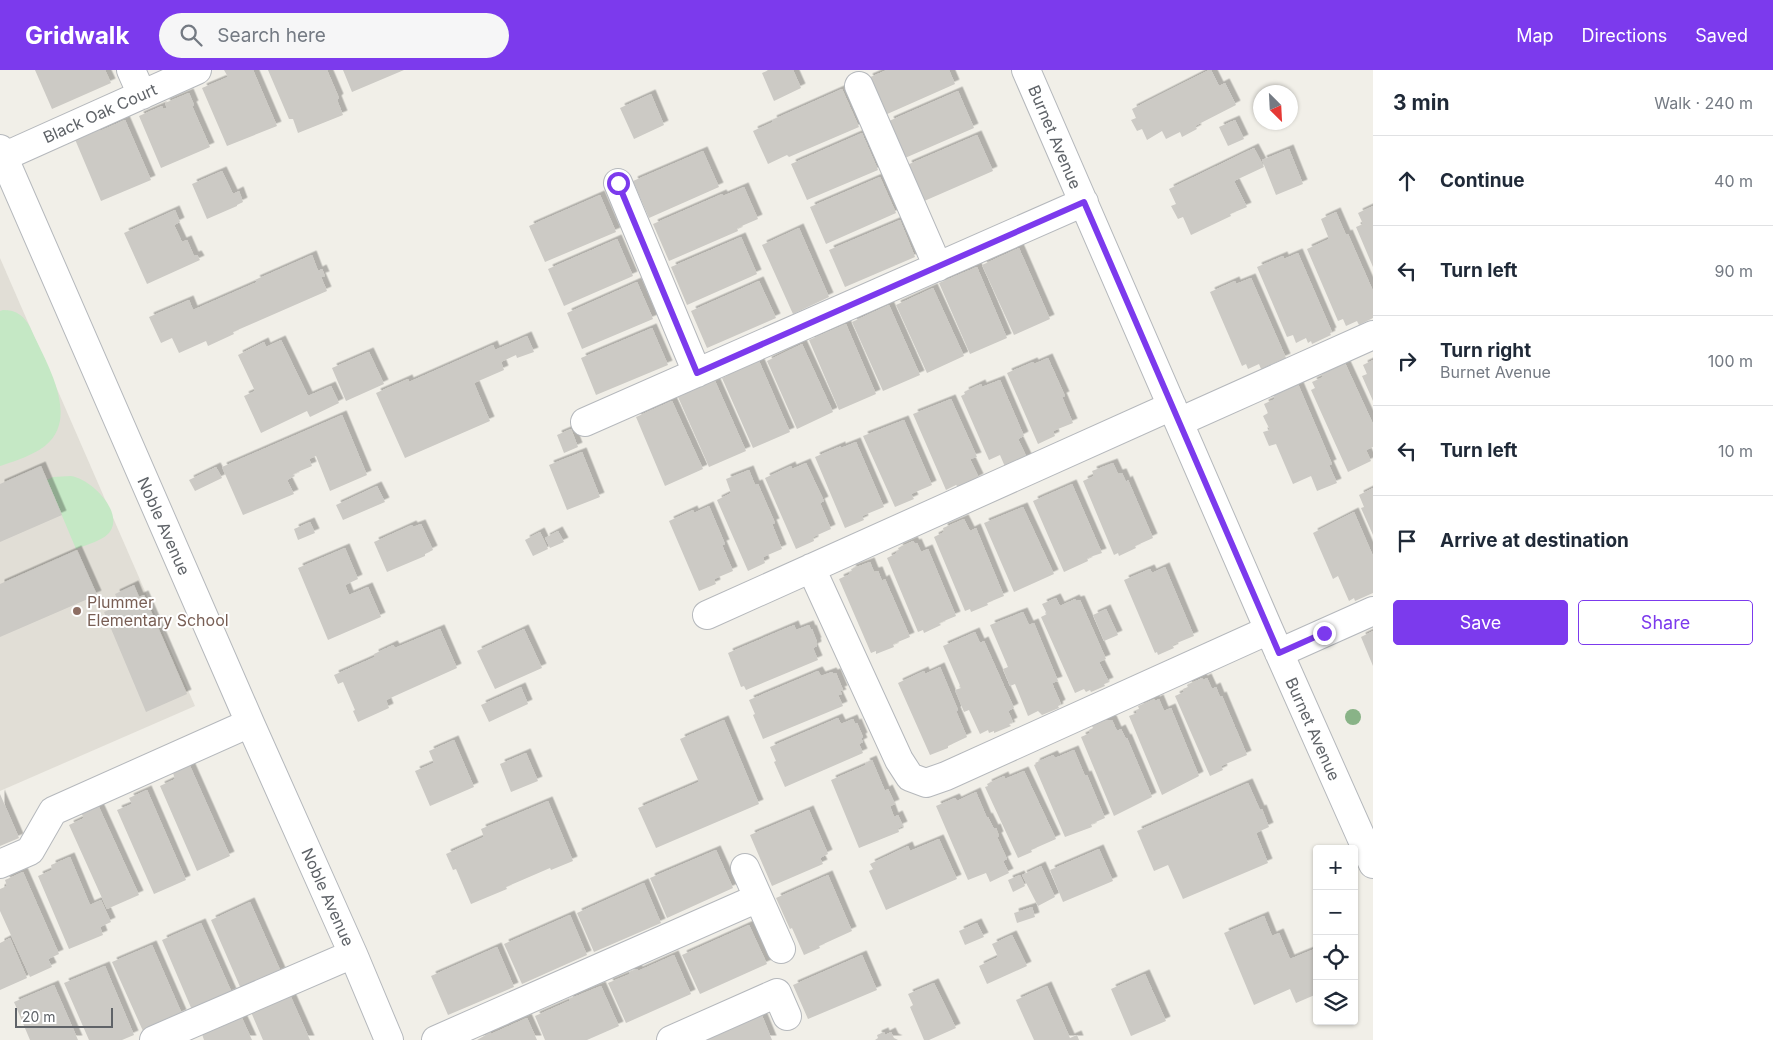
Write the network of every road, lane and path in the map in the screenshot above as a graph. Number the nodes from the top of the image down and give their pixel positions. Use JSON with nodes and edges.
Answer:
{"nodes":[{"id":1,"x":131,"y":70,"type":"edge"},
{"id":2,"x":197,"y":70,"type":"edge"},
{"id":3,"x":1026,"y":70,"type":"edge"},
{"id":4,"x":859,"y":86,"type":"dead end"},
{"id":5,"x":142,"y":95,"type":"junction"},
{"id":6,"x":2,"y":153,"type":"edge"},
{"id":7,"x":618,"y":183,"type":"dead end"},
{"id":8,"x":1084,"y":202,"type":"junction"},
{"id":9,"x":938,"y":267,"type":"junction"},
{"id":10,"x":1373,"y":335,"type":"edge"},
{"id":11,"x":697,"y":373,"type":"junction"},
{"id":12,"x":1175,"y":414,"type":"junction"},
{"id":13,"x":585,"y":422,"type":"dead end"},
{"id":14,"x":811,"y":568,"type":"junction"},
{"id":15,"x":1373,"y":611,"type":"edge"},
{"id":16,"x":708,"y":615,"type":"dead end"},
{"id":17,"x":1274,"y":642,"type":"junction"},
{"id":18,"x":250,"y":723,"type":"junction"},
{"id":19,"x":0,"y":864,"type":"edge"},
{"id":20,"x":1373,"y":864,"type":"edge"},
{"id":21,"x":745,"y":868,"type":"dead end"},
{"id":22,"x":758,"y":898,"type":"junction"},
{"id":23,"x":781,"y":948,"type":"dead end"},
{"id":24,"x":353,"y":954,"type":"junction"},
{"id":25,"x":787,"y":1016,"type":"dead end"},
{"id":26,"x":154,"y":1040,"type":"edge"},
{"id":27,"x":389,"y":1040,"type":"edge"},
{"id":28,"x":436,"y":1040,"type":"edge"},
{"id":29,"x":671,"y":1040,"type":"edge"}],
"edges":[{"from":1,"to":5,"type":"street"},
{"from":2,"to":5,"type":"street","name":"Black Oak Court"},
{"from":3,"to":8,"type":"street","name":"Burnet Avenue"},
{"from":4,"to":9,"type":"street"},
{"from":5,"to":6,"type":"street","name":"Black Oak Court"},
{"from":6,"to":18,"type":"street","name":"Noble Avenue"},
{"from":7,"to":11,"type":"street"},
{"from":8,"to":9,"type":"street"},
{"from":8,"to":12,"type":"street","name":"Burnet Avenue"},
{"from":9,"to":11,"type":"street"},
{"from":10,"to":12,"type":"street"},
{"from":11,"to":13,"type":"street"},
{"from":12,"to":14,"type":"street"},
{"from":12,"to":17,"type":"street","name":"Burnet Avenue"},
{"from":14,"to":16,"type":"street"},
{"from":14,"to":17,"type":"street"},
{"from":15,"to":17,"type":"street"},
{"from":17,"to":20,"type":"street","name":"Burnet Avenue"},
{"from":18,"to":19,"type":"street"},
{"from":18,"to":24,"type":"street","name":"Noble Avenue"},
{"from":21,"to":22,"type":"street"},
{"from":22,"to":23,"type":"street"},
{"from":22,"to":28,"type":"street"},
{"from":24,"to":26,"type":"street"},
{"from":24,"to":27,"type":"street","name":"Noble Avenue"},
{"from":25,"to":29,"type":"street"}]}
